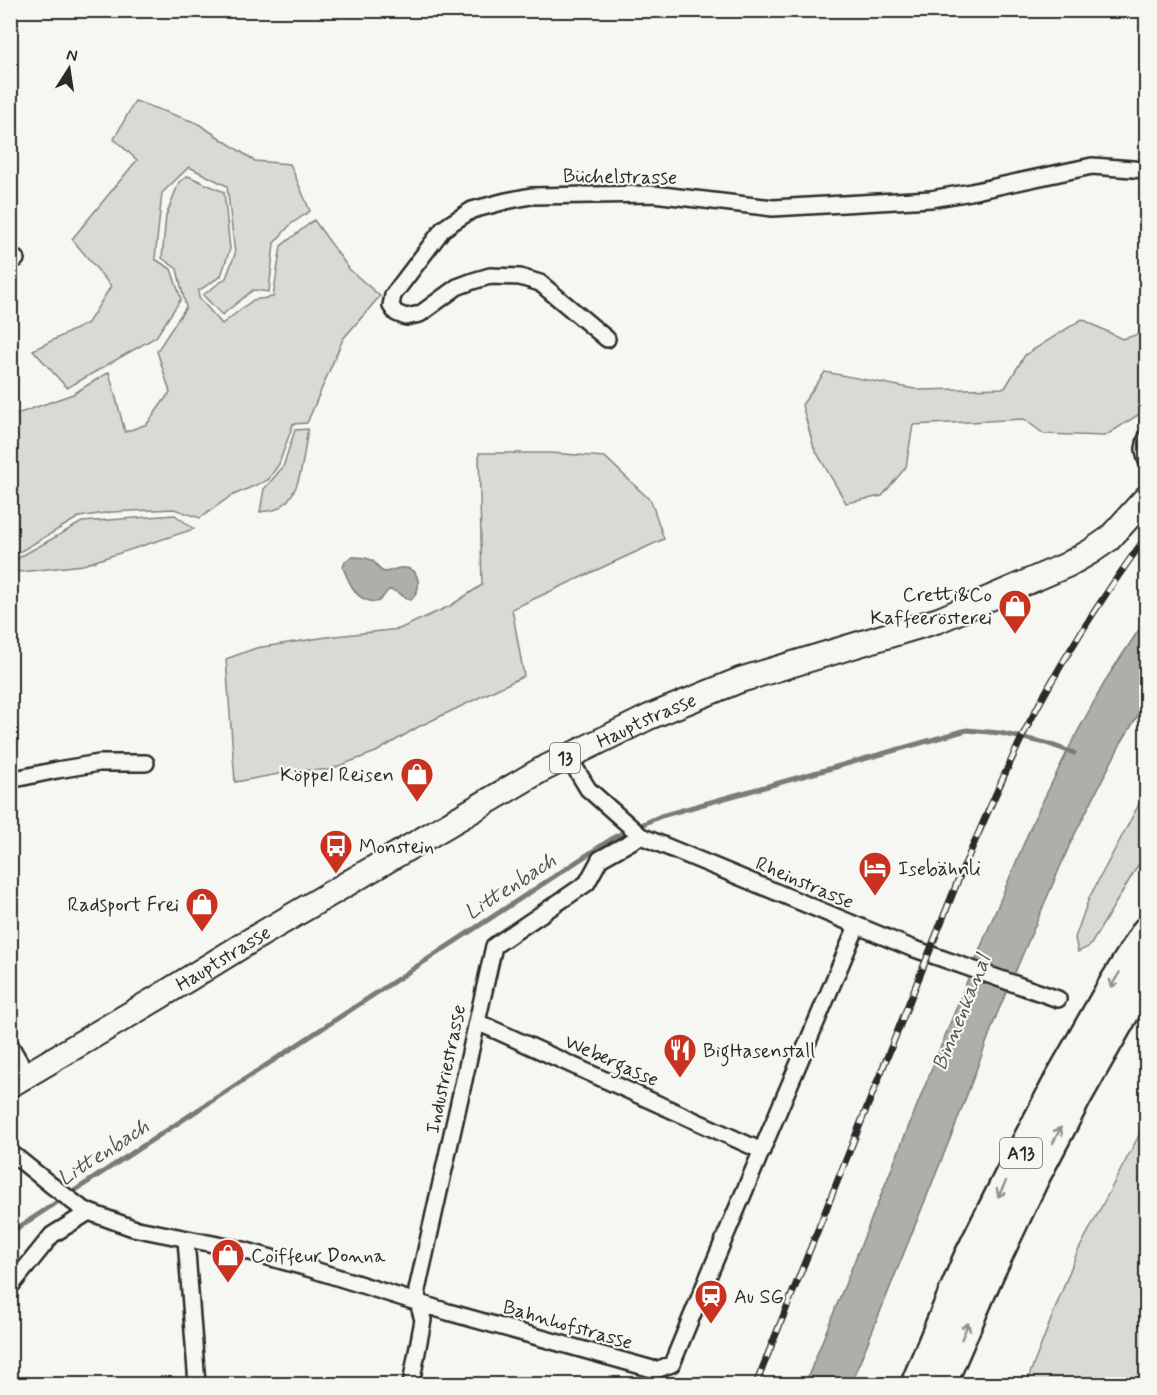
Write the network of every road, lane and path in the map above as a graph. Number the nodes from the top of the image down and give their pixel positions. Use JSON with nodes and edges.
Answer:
{"nodes":[{"id":1,"x":1146,"y":170,"type":"edge"},
{"id":2,"x":607,"y":339,"type":"dead end"},
{"id":3,"x":1146,"y":439,"type":"edge"},
{"id":4,"x":1146,"y":459,"type":"edge"},
{"id":5,"x":1146,"y":498,"type":"edge"},
{"id":6,"x":568,"y":756,"type":"junction"},
{"id":7,"x":146,"y":762,"type":"dead end"},
{"id":8,"x":10,"y":780,"type":"edge"},
{"id":9,"x":641,"y":836,"type":"junction"},
{"id":10,"x":857,"y":926,"type":"junction"},
{"id":11,"x":1146,"y":931,"type":"edge"},
{"id":12,"x":1146,"y":976,"type":"edge"},
{"id":13,"x":1058,"y":999,"type":"dead end"},
{"id":14,"x":477,"y":1022,"type":"junction"},
{"id":15,"x":10,"y":1045,"type":"edge"},
{"id":16,"x":19,"y":1080,"type":"edge"},
{"id":17,"x":10,"y":1152,"type":"edge"},
{"id":18,"x":762,"y":1152,"type":"junction"},
{"id":19,"x":85,"y":1209,"type":"junction"},
{"id":20,"x":186,"y":1239,"type":"junction"},
{"id":21,"x":10,"y":1287,"type":"edge"},
{"id":22,"x":418,"y":1302,"type":"junction"},
{"id":23,"x":197,"y":1384,"type":"edge"},
{"id":24,"x":411,"y":1384,"type":"edge"},
{"id":25,"x":915,"y":1384,"type":"edge"},
{"id":26,"x":942,"y":1384,"type":"edge"}],
"edges":[{"from":1,"to":2,"type":"street","name":"Büchelstrasse"},
{"from":3,"to":4,"type":"street"},
{"from":5,"to":6,"type":"main road","name":"Hauptstrasse","number":"13"},
{"from":6,"to":9,"type":"street","name":"Rheinstrasse"},
{"from":6,"to":16,"type":"main road","name":"Hauptstrasse","number":"13"},
{"from":7,"to":8,"type":"street"},
{"from":9,"to":10,"type":"street","name":"Rheinstrasse"},
{"from":9,"to":14,"type":"street","name":"Industriestrasse"},
{"from":10,"to":13,"type":"street","name":"Rheinstrasse"},
{"from":10,"to":18,"type":"street","name":"Bahnhofstrasse"},
{"from":11,"to":25,"type":"highway","number":"A13","one_way":true},
{"from":26,"to":12,"type":"highway","number":"A13","one_way":true},
{"from":14,"to":18,"type":"street","name":"Webergasse"},
{"from":14,"to":22,"type":"street","name":"Industriestrasse"},
{"from":15,"to":16,"type":"street"},
{"from":17,"to":19,"type":"street","name":"Bahnhofstrasse"},
{"from":18,"to":22,"type":"street","name":"Bahnhofstrasse"},
{"from":19,"to":20,"type":"street","name":"Bahnhofstrasse"},
{"from":19,"to":21,"type":"street"},
{"from":20,"to":22,"type":"street","name":"Bahnhofstrasse"},
{"from":20,"to":23,"type":"street"},
{"from":22,"to":24,"type":"street","name":"Industriestrasse"}]}
